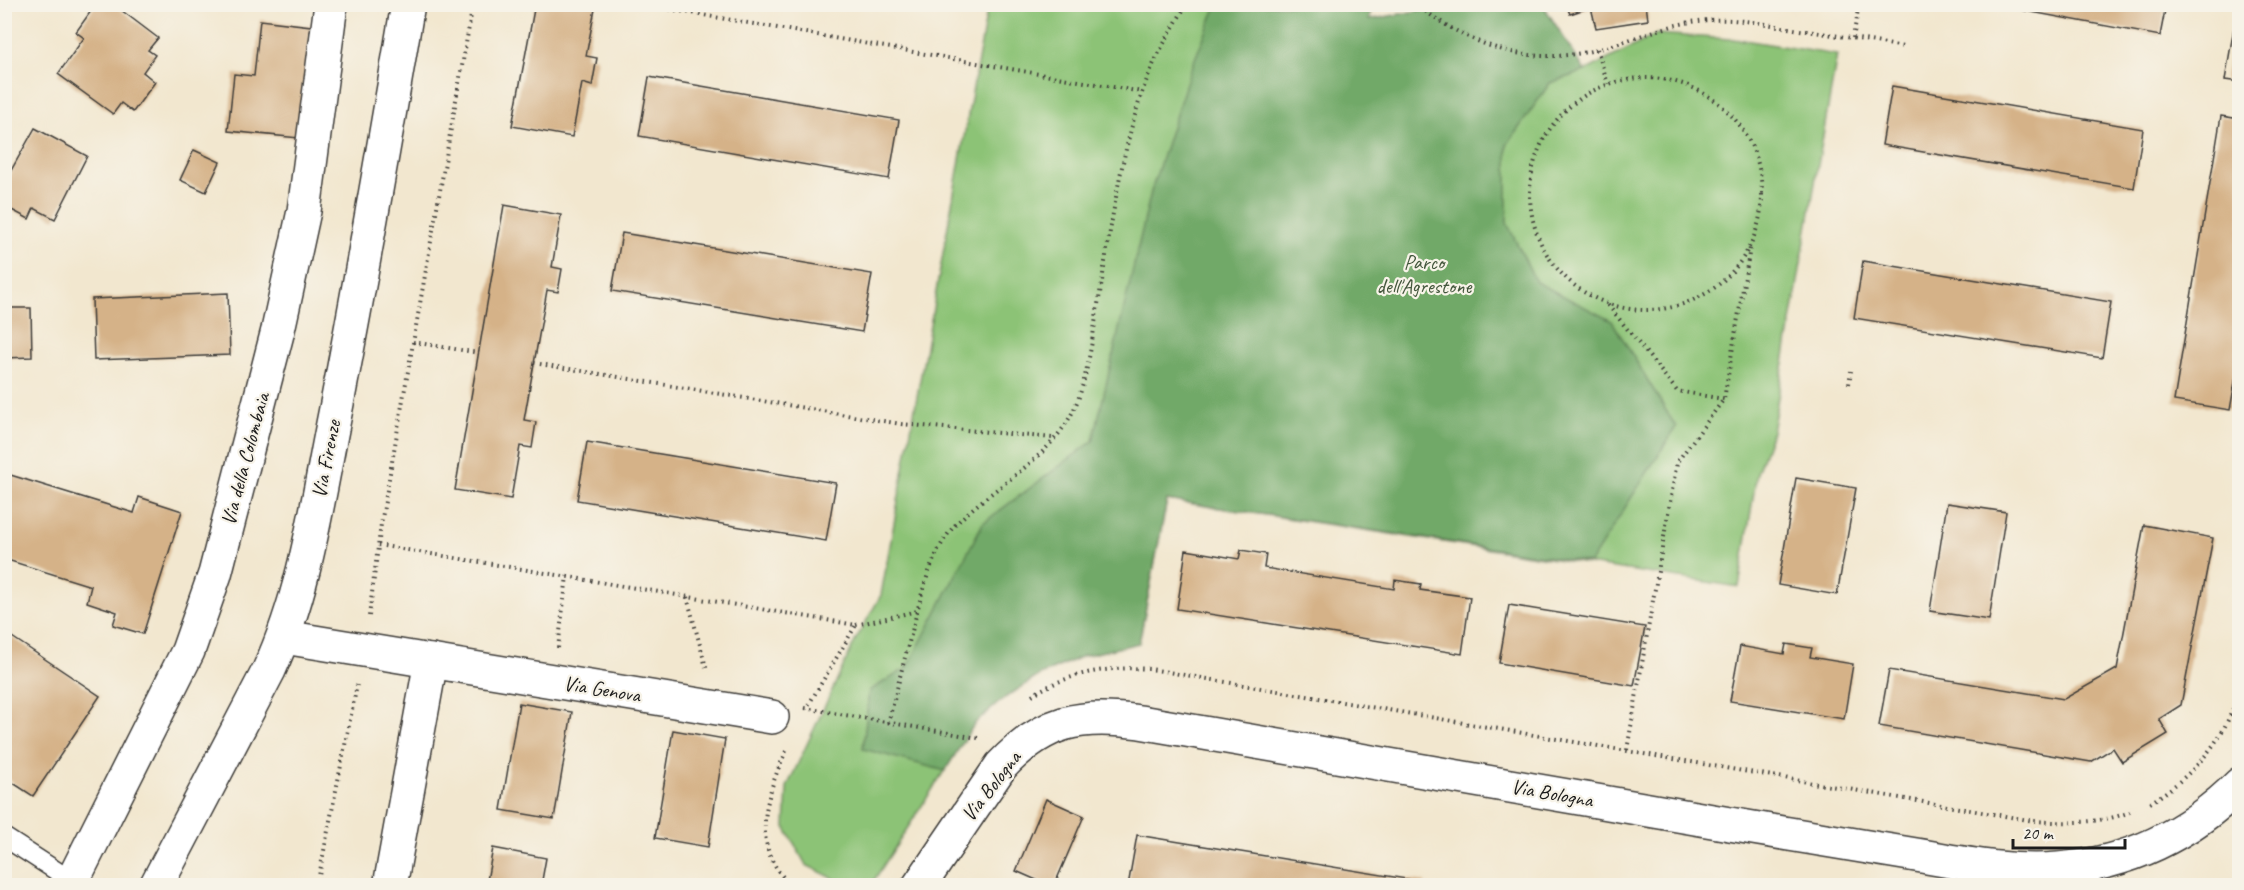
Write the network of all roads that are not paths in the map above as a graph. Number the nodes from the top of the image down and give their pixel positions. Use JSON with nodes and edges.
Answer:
{"nodes":[{"id":1,"x":331,"y":4,"type":"edge"},
{"id":2,"x":408,"y":4,"type":"edge"},
{"id":3,"x":284,"y":637,"type":"junction"},
{"id":4,"x":431,"y":662,"type":"junction"},
{"id":5,"x":788,"y":726,"type":"road end"},
{"id":6,"x":2240,"y":784,"type":"edge"},
{"id":7,"x":4,"y":837,"type":"edge"},
{"id":8,"x":2039,"y":878,"type":"edge"},
{"id":9,"x":71,"y":883,"type":"edge"},
{"id":10,"x":156,"y":885,"type":"edge"},
{"id":11,"x":390,"y":885,"type":"edge"},
{"id":12,"x":919,"y":885,"type":"edge"}],
"edges":[{"from":1,"to":9,"type":"street","name":"Via della Colombaia"},
{"from":2,"to":3,"type":"street","name":"Via Firenze"},
{"from":3,"to":4,"type":"street","name":"Via Genova"},
{"from":3,"to":10,"type":"street","name":"Via Firenze"},
{"from":4,"to":5,"type":"street","name":"Via Genova"},
{"from":4,"to":11,"type":"street"},
{"from":6,"to":8,"type":"street","name":"Via Bologna"},
{"from":7,"to":9,"type":"lane"},
{"from":8,"to":12,"type":"street","name":"Via Bologna"}]}
